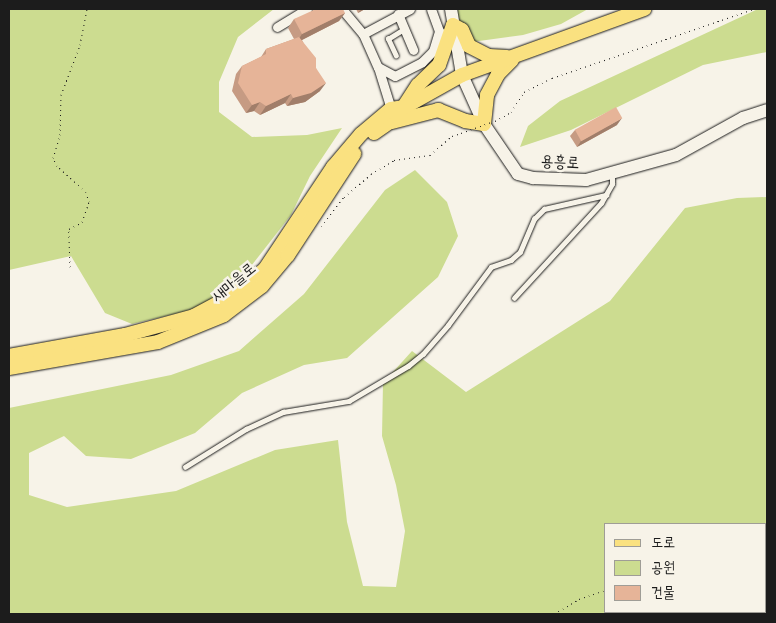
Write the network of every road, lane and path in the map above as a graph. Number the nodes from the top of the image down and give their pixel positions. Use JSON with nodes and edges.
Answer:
{"nodes":[{"id":1,"x":87,"y":9,"type":"edge"},
{"id":2,"x":307,"y":9,"type":"edge"},
{"id":3,"x":342,"y":9,"type":"edge"},
{"id":4,"x":410,"y":9,"type":"edge"},
{"id":5,"x":431,"y":9,"type":"edge"},
{"id":6,"x":451,"y":9,"type":"edge"},
{"id":7,"x":644,"y":9,"type":"edge"},
{"id":8,"x":754,"y":9,"type":"edge"},
{"id":9,"x":398,"y":14,"type":"junction"},
{"id":10,"x":453,"y":25,"type":"junction"},
{"id":11,"x":277,"y":28,"type":"dead end"},
{"id":12,"x":404,"y":29,"type":"junction"},
{"id":13,"x":363,"y":34,"type":"junction"},
{"id":14,"x":412,"y":50,"type":"dead end"},
{"id":15,"x":396,"y":56,"type":"dead end"},
{"id":16,"x":514,"y":58,"type":"junction"},
{"id":17,"x":378,"y":67,"type":"junction"},
{"id":18,"x":462,"y":75,"type":"junction"},
{"id":19,"x":405,"y":106,"type":"junction"},
{"id":20,"x":390,"y":109,"type":"junction"},
{"id":21,"x":767,"y":110,"type":"edge"},
{"id":22,"x":489,"y":123,"type":"junction"},
{"id":23,"x":389,"y":124,"type":"junction"},
{"id":24,"x":612,"y":172,"type":"junction"},
{"id":25,"x":606,"y":195,"type":"junction"},
{"id":26,"x":320,"y":228,"type":"dead end"},
{"id":27,"x":70,"y":267,"type":"dead end"},
{"id":28,"x":514,"y":298,"type":"dead end"},
{"id":29,"x":9,"y":356,"type":"edge"},
{"id":30,"x":9,"y":368,"type":"edge"},
{"id":31,"x":185,"y":467,"type":"dead end"},
{"id":32,"x":604,"y":590,"type":"edge"},
{"id":33,"x":554,"y":614,"type":"edge"}],
"edges":[{"from":1,"to":27,"type":"path"},
{"from":2,"to":11,"type":"street"},
{"from":3,"to":13,"type":"street"},
{"from":4,"to":9,"type":"street"},
{"from":5,"to":17,"type":"street"},
{"from":6,"to":10,"type":"street","name":"용흥로"},
{"from":7,"to":16,"type":"main road","name":"새마을로"},
{"from":8,"to":22,"type":"path"},
{"from":9,"to":12,"type":"street"},
{"from":9,"to":13,"type":"street"},
{"from":10,"to":16,"type":"main road"},
{"from":10,"to":18,"type":"street","name":"용흥로"},
{"from":10,"to":19,"type":"main road"},
{"from":12,"to":14,"type":"street"},
{"from":12,"to":15,"type":"lane"},
{"from":13,"to":17,"type":"street"},
{"from":16,"to":18,"type":"main road","name":"새마을로"},
{"from":16,"to":22,"type":"main road"},
{"from":17,"to":20,"type":"street"},
{"from":18,"to":19,"type":"main road","name":"새마을로"},
{"from":18,"to":22,"type":"street","name":"용흥로"},
{"from":19,"to":20,"type":"main road","name":"새마을로"},
{"from":19,"to":23,"type":"main road","name":"새마을로"},
{"from":20,"to":29,"type":"main road","name":"새마을로"},
{"from":21,"to":24,"type":"street","name":"용흥로"},
{"from":22,"to":23,"type":"main road"},
{"from":22,"to":24,"type":"street","name":"용흥로"},
{"from":22,"to":26,"type":"path","bridge":true},
{"from":23,"to":30,"type":"main road","name":"새마을로"},
{"from":24,"to":25,"type":"lane"},
{"from":25,"to":28,"type":"lane"},
{"from":25,"to":31,"type":"lane"},
{"from":32,"to":33,"type":"path"}]}
